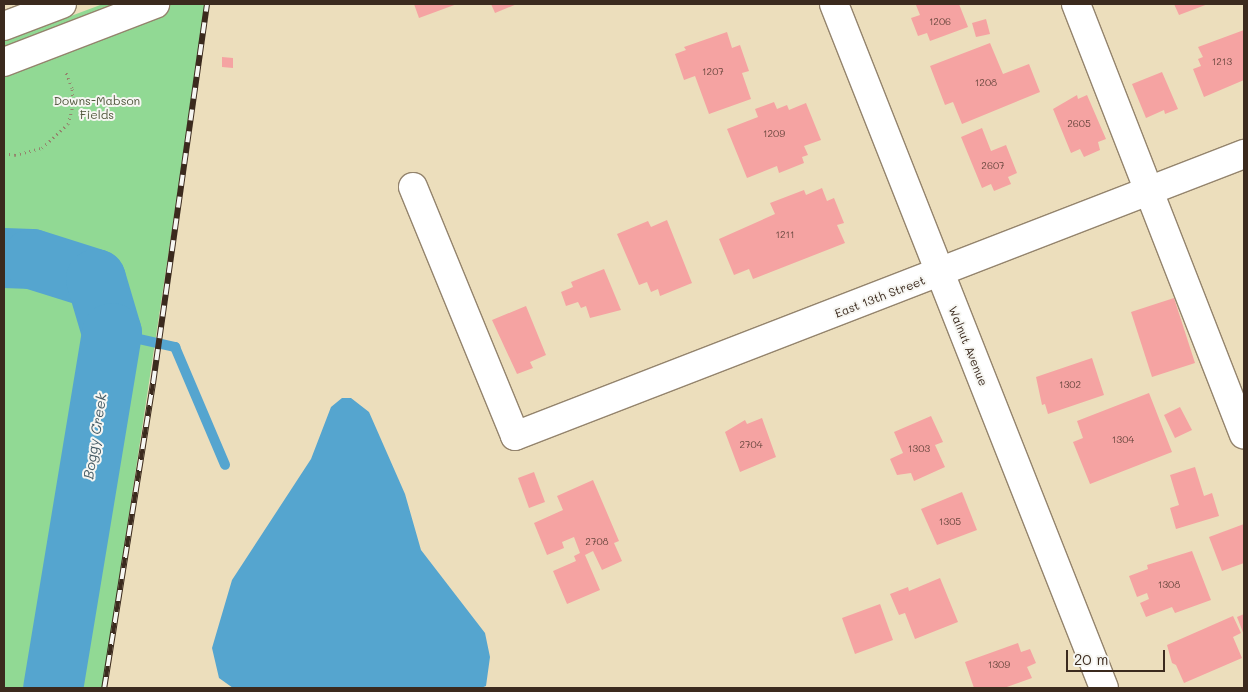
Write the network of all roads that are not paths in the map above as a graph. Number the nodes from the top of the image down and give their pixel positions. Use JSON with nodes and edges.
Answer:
{"nodes":[{"id":1,"x":62,"y":4,"type":"edge"},
{"id":2,"x":155,"y":4,"type":"edge"},
{"id":3,"x":834,"y":4,"type":"edge"},
{"id":4,"x":1076,"y":4,"type":"edge"},
{"id":5,"x":4,"y":26,"type":"edge"},
{"id":6,"x":4,"y":62,"type":"edge"},
{"id":7,"x":1244,"y":154,"type":"edge"},
{"id":8,"x":413,"y":187,"type":"dead end"},
{"id":9,"x":1151,"y":190,"type":"junction"},
{"id":10,"x":940,"y":274,"type":"junction"},
{"id":11,"x":1244,"y":434,"type":"edge"},
{"id":12,"x":1104,"y":688,"type":"edge"}],
"edges":[{"from":1,"to":5,"type":"street"},
{"from":2,"to":6,"type":"street"},
{"from":3,"to":10,"type":"street","name":"Walnut Avenue"},
{"from":4,"to":9,"type":"street"},
{"from":7,"to":9,"type":"street","name":"East 13th Street"},
{"from":8,"to":10,"type":"street","name":"East 13th Street"},
{"from":9,"to":10,"type":"street","name":"East 13th Street"},
{"from":9,"to":11,"type":"street"},
{"from":10,"to":12,"type":"street","name":"Walnut Avenue"}]}
